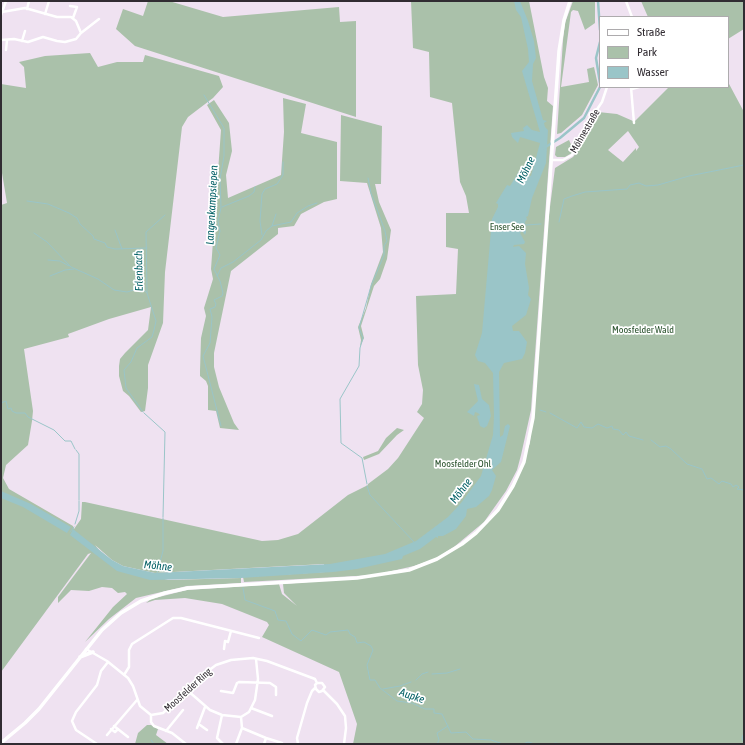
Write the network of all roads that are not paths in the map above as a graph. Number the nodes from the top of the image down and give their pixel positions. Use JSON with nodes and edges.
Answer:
{"nodes":[{"id":1,"x":6,"y":1,"type":"edge"},
{"id":2,"x":29,"y":1,"type":"edge"},
{"id":3,"x":49,"y":1,"type":"edge"},
{"id":4,"x":570,"y":1,"type":"edge"},
{"id":5,"x":626,"y":1,"type":"edge"},
{"id":6,"x":70,"y":6,"type":"dead end"},
{"id":7,"x":27,"y":9,"type":"junction"},
{"id":8,"x":1,"y":14,"type":"edge"},
{"id":9,"x":45,"y":14,"type":"junction"},
{"id":10,"x":632,"y":16,"type":"edge"},
{"id":11,"x":73,"y":18,"type":"junction"},
{"id":12,"x":99,"y":19,"type":"dead end"},
{"id":13,"x":25,"y":31,"type":"dead end"},
{"id":14,"x":81,"y":33,"type":"junction"},
{"id":15,"x":1,"y":40,"type":"edge"},
{"id":16,"x":7,"y":40,"type":"junction"},
{"id":17,"x":22,"y":40,"type":"junction"},
{"id":18,"x":6,"y":50,"type":"dead end"},
{"id":19,"x":607,"y":88,"type":"edge"},
{"id":20,"x":631,"y":88,"type":"edge"},
{"id":21,"x":634,"y":123,"type":"dead end"},
{"id":22,"x":552,"y":160,"type":"junction"},
{"id":23,"x":231,"y":631,"type":"junction"},
{"id":24,"x":259,"y":638,"type":"dead end"},
{"id":25,"x":85,"y":649,"type":"junction"},
{"id":26,"x":224,"y":649,"type":"dead end"},
{"id":27,"x":93,"y":652,"type":"junction"},
{"id":28,"x":78,"y":657,"type":"junction"},
{"id":29,"x":256,"y":658,"type":"junction"},
{"id":30,"x":108,"y":662,"type":"junction"},
{"id":31,"x":124,"y":675,"type":"junction"},
{"id":32,"x":257,"y":683,"type":"junction"},
{"id":33,"x":317,"y":683,"type":"junction"},
{"id":34,"x":315,"y":688,"type":"junction"},
{"id":35,"x":187,"y":690,"type":"junction"},
{"id":36,"x":323,"y":690,"type":"junction"},
{"id":37,"x":222,"y":691,"type":"dead end"},
{"id":38,"x":276,"y":695,"type":"dead end"},
{"id":39,"x":137,"y":700,"type":"junction"},
{"id":40,"x":205,"y":707,"type":"junction"},
{"id":41,"x":252,"y":708,"type":"junction"},
{"id":42,"x":183,"y":710,"type":"dead end"},
{"id":43,"x":151,"y":714,"type":"junction"},
{"id":44,"x":222,"y":716,"type":"junction"},
{"id":45,"x":272,"y":716,"type":"dead end"},
{"id":46,"x":241,"y":717,"type":"junction"},
{"id":47,"x":114,"y":726,"type":"junction"},
{"id":48,"x":242,"y":728,"type":"junction"},
{"id":49,"x":112,"y":729,"type":"junction"},
{"id":50,"x":118,"y":729,"type":"junction"},
{"id":51,"x":207,"y":730,"type":"dead end"},
{"id":52,"x":166,"y":731,"type":"junction"},
{"id":53,"x":107,"y":735,"type":"dead end"},
{"id":54,"x":128,"y":738,"type":"dead end"},
{"id":55,"x":266,"y":738,"type":"junction"},
{"id":56,"x":1,"y":743,"type":"edge"},
{"id":57,"x":282,"y":743,"type":"dead end"},
{"id":58,"x":97,"y":744,"type":"edge"},
{"id":59,"x":186,"y":744,"type":"edge"},
{"id":60,"x":223,"y":744,"type":"edge"},
{"id":61,"x":236,"y":744,"type":"edge"},
{"id":62,"x":264,"y":744,"type":"edge"},
{"id":63,"x":298,"y":744,"type":"edge"},
{"id":64,"x":344,"y":744,"type":"edge"}],
"edges":[{"from":1,"to":8,"type":"street"},
{"from":2,"to":7,"type":"street"},
{"from":3,"to":9,"type":"street"},
{"from":4,"to":22,"type":"main road"},
{"from":5,"to":10,"type":"street"},
{"from":6,"to":11,"type":"street"},
{"from":7,"to":8,"type":"street"},
{"from":7,"to":9,"type":"street"},
{"from":9,"to":11,"type":"street"},
{"from":11,"to":14,"type":"street"},
{"from":12,"to":14,"type":"street"},
{"from":13,"to":17,"type":"street"},
{"from":14,"to":17,"type":"street"},
{"from":15,"to":16,"type":"street"},
{"from":16,"to":17,"type":"street"},
{"from":16,"to":18,"type":"street"},
{"from":19,"to":22,"type":"street","name":"Möhnestraße"},
{"from":20,"to":21,"type":"street"},
{"from":22,"to":25,"type":"main road"},
{"from":23,"to":24,"type":"street"},
{"from":23,"to":26,"type":"street"},
{"from":23,"to":31,"type":"street"},
{"from":25,"to":27,"type":"street","name":"Moosfelder Ring"},
{"from":25,"to":28,"type":"main road"},
{"from":27,"to":28,"type":"main road"},
{"from":27,"to":30,"type":"street","name":"Moosfelder Ring"},
{"from":28,"to":56,"type":"main road"},
{"from":29,"to":32,"type":"street"},
{"from":29,"to":33,"type":"street","name":"Moosfelder Ring"},
{"from":29,"to":35,"type":"street","name":"Moosfelder Ring"},
{"from":30,"to":31,"type":"street","name":"Moosfelder Ring"},
{"from":30,"to":58,"type":"street"},
{"from":31,"to":39,"type":"street","name":"Moosfelder Ring"},
{"from":32,"to":37,"type":"street"},
{"from":32,"to":38,"type":"street"},
{"from":32,"to":41,"type":"street"},
{"from":33,"to":34,"type":"street"},
{"from":33,"to":36,"type":"street","name":"Moosfelder Ring"},
{"from":34,"to":36,"type":"street"},
{"from":34,"to":63,"type":"street"},
{"from":35,"to":40,"type":"street"},
{"from":35,"to":43,"type":"street","name":"Moosfelder Ring"},
{"from":36,"to":64,"type":"street"},
{"from":39,"to":43,"type":"street","name":"Moosfelder Ring"},
{"from":39,"to":47,"type":"street"},
{"from":40,"to":44,"type":"street"},
{"from":40,"to":51,"type":"street"},
{"from":41,"to":45,"type":"street"},
{"from":41,"to":46,"type":"street"},
{"from":42,"to":52,"type":"street"},
{"from":43,"to":52,"type":"street"},
{"from":44,"to":46,"type":"street"},
{"from":44,"to":60,"type":"street"},
{"from":46,"to":48,"type":"street"},
{"from":47,"to":49,"type":"street"},
{"from":47,"to":50,"type":"street"},
{"from":48,"to":55,"type":"street"},
{"from":48,"to":61,"type":"street"},
{"from":49,"to":50,"type":"street"},
{"from":49,"to":53,"type":"street"},
{"from":50,"to":54,"type":"street"},
{"from":52,"to":59,"type":"street"},
{"from":55,"to":57,"type":"street"},
{"from":55,"to":62,"type":"street"}]}
